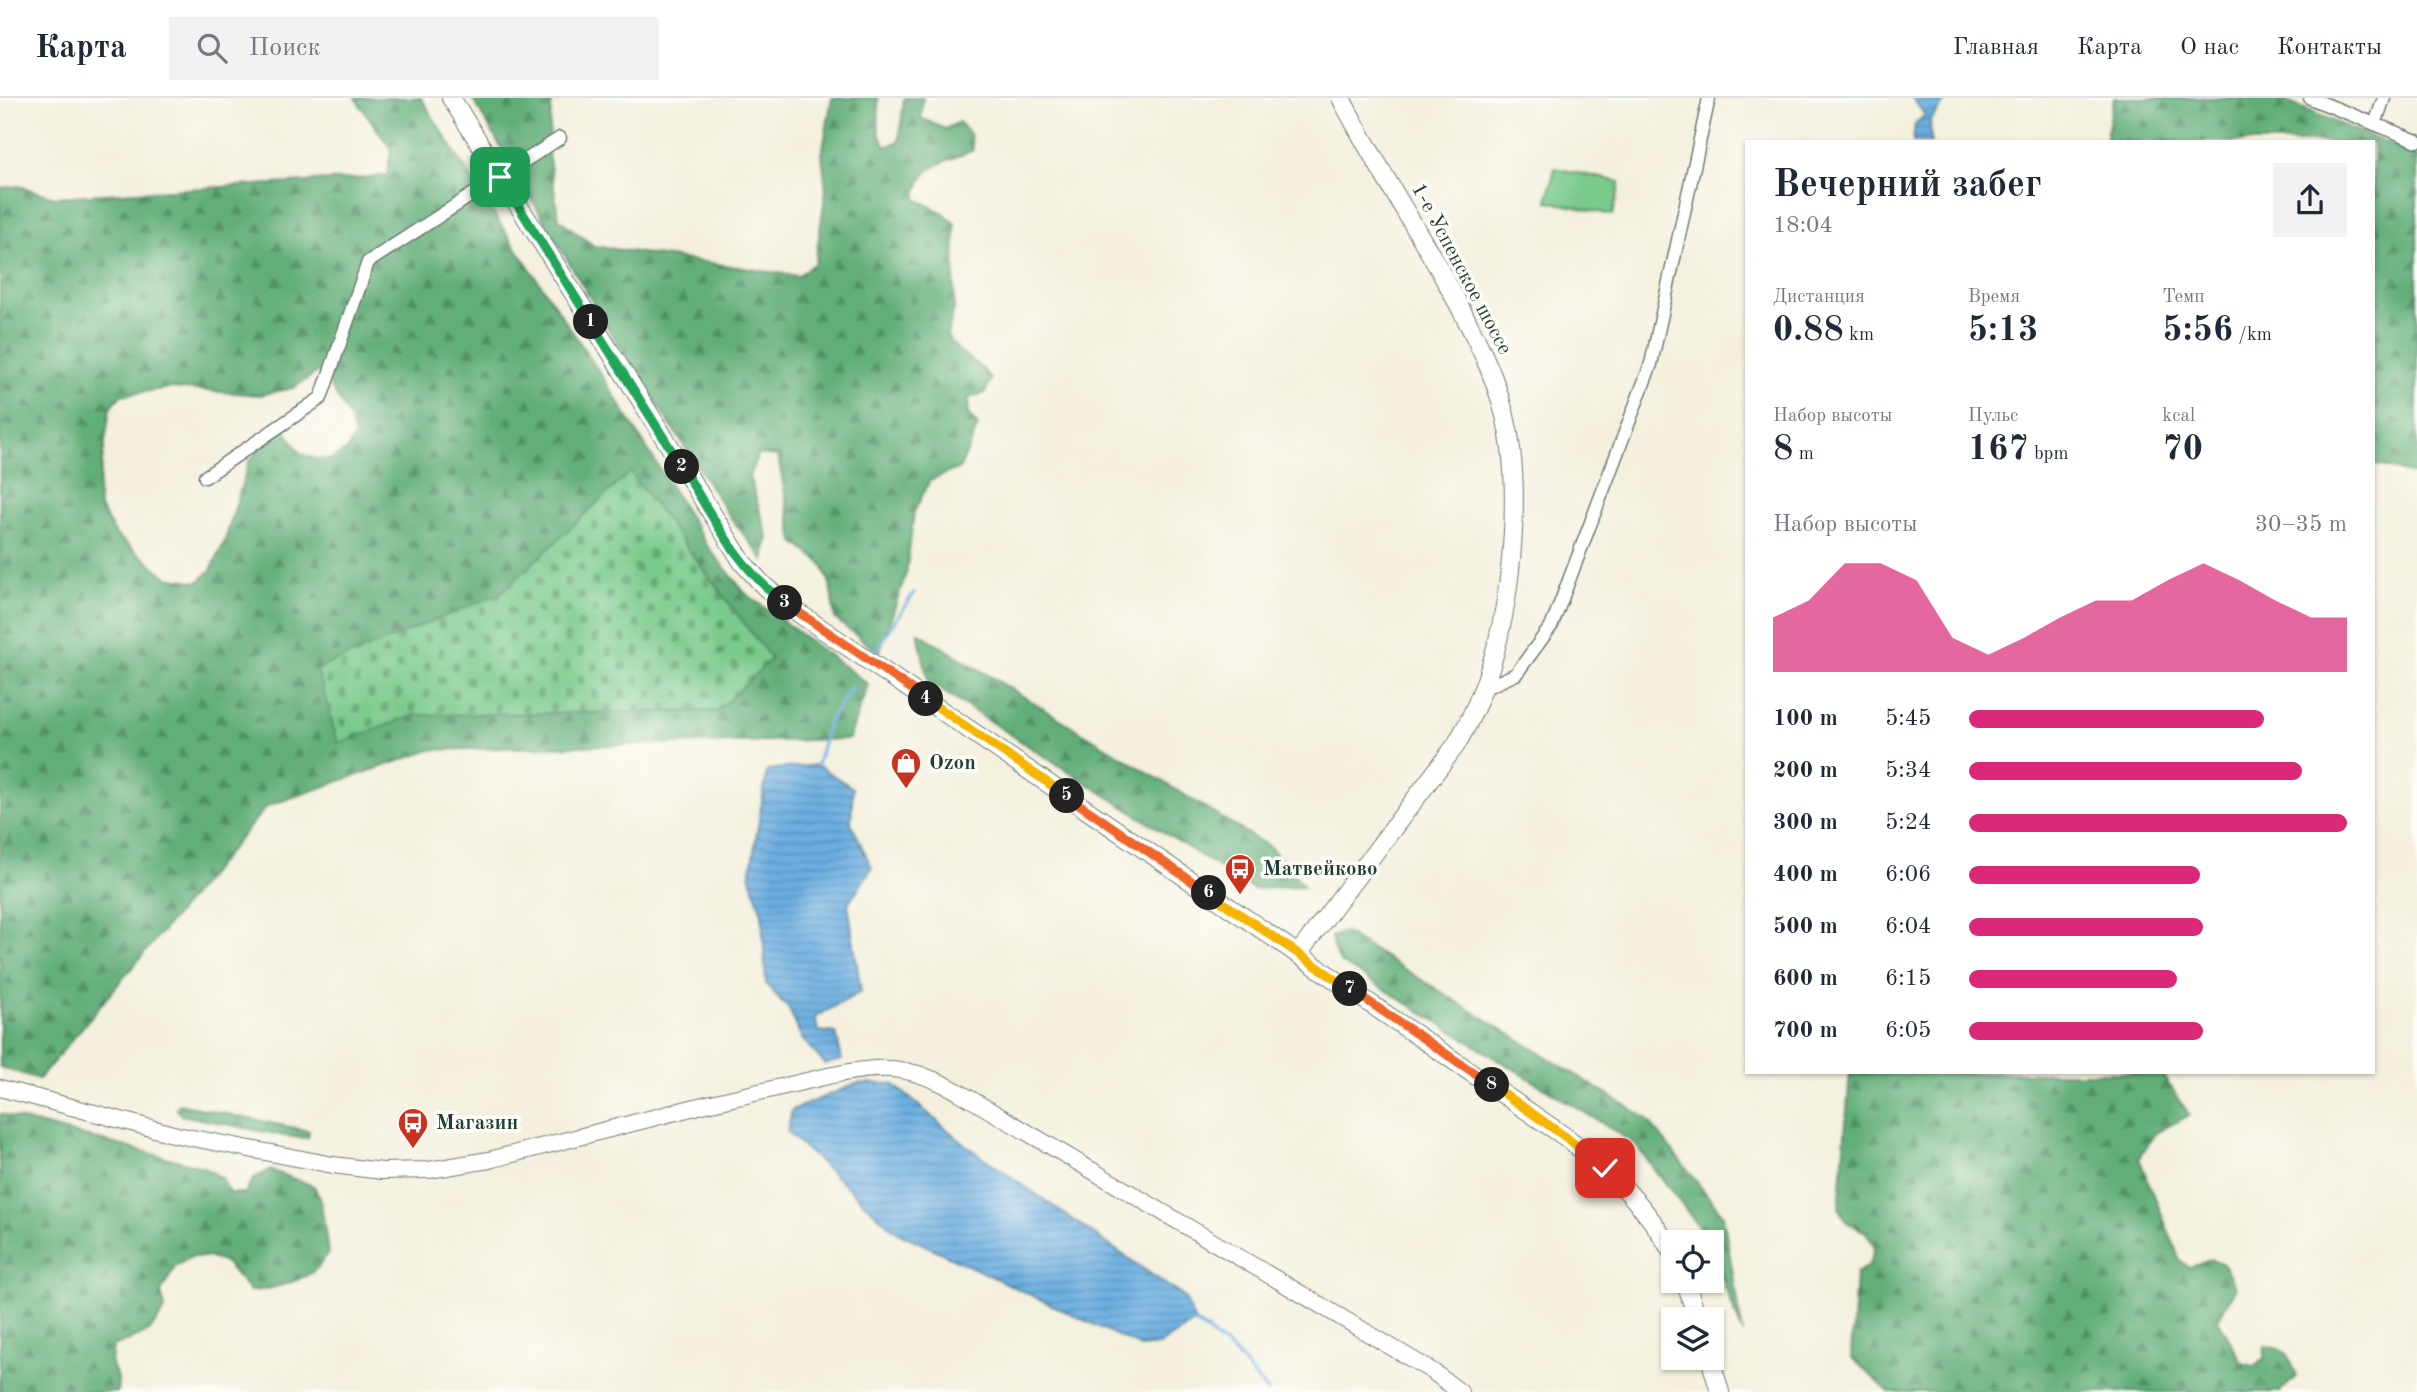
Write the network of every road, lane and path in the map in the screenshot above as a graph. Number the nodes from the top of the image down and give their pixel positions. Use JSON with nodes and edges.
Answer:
{"nodes":[{"id":1,"x":451,"y":98,"type":"edge"},
{"id":2,"x":1341,"y":98,"type":"edge"},
{"id":3,"x":1709,"y":98,"type":"edge"},
{"id":4,"x":2310,"y":98,"type":"edge"},
{"id":5,"x":2384,"y":98,"type":"edge"},
{"id":6,"x":2375,"y":124,"type":"junction"},
{"id":7,"x":560,"y":138,"type":"dead end"},
{"id":8,"x":2417,"y":141,"type":"edge"},
{"id":9,"x":500,"y":177,"type":"junction"},
{"id":10,"x":205,"y":477,"type":"dead end"},
{"id":11,"x":1485,"y":688,"type":"junction"},
{"id":12,"x":1298,"y":954,"type":"junction"},
{"id":13,"x":0,"y":1088,"type":"edge"},
{"id":14,"x":1661,"y":1235,"type":"edge"},
{"id":15,"x":1714,"y":1370,"type":"edge"},
{"id":16,"x":1460,"y":1392,"type":"edge"},
{"id":17,"x":1720,"y":1392,"type":"edge"}],
"edges":[{"from":1,"to":9,"type":"main road"},
{"from":2,"to":11,"type":"main road","name":"1-е Успенское шоссе"},
{"from":3,"to":11,"type":"street"},
{"from":4,"to":6,"type":"street"},
{"from":5,"to":6,"type":"street"},
{"from":6,"to":8,"type":"street"},
{"from":7,"to":9,"type":"street"},
{"from":9,"to":10,"type":"street"},
{"from":9,"to":12,"type":"main road"},
{"from":11,"to":12,"type":"main road","name":"1-е Успенское шоссе"},
{"from":12,"to":14,"type":"main road"},
{"from":13,"to":16,"type":"street"},
{"from":15,"to":17,"type":"main road"}]}
